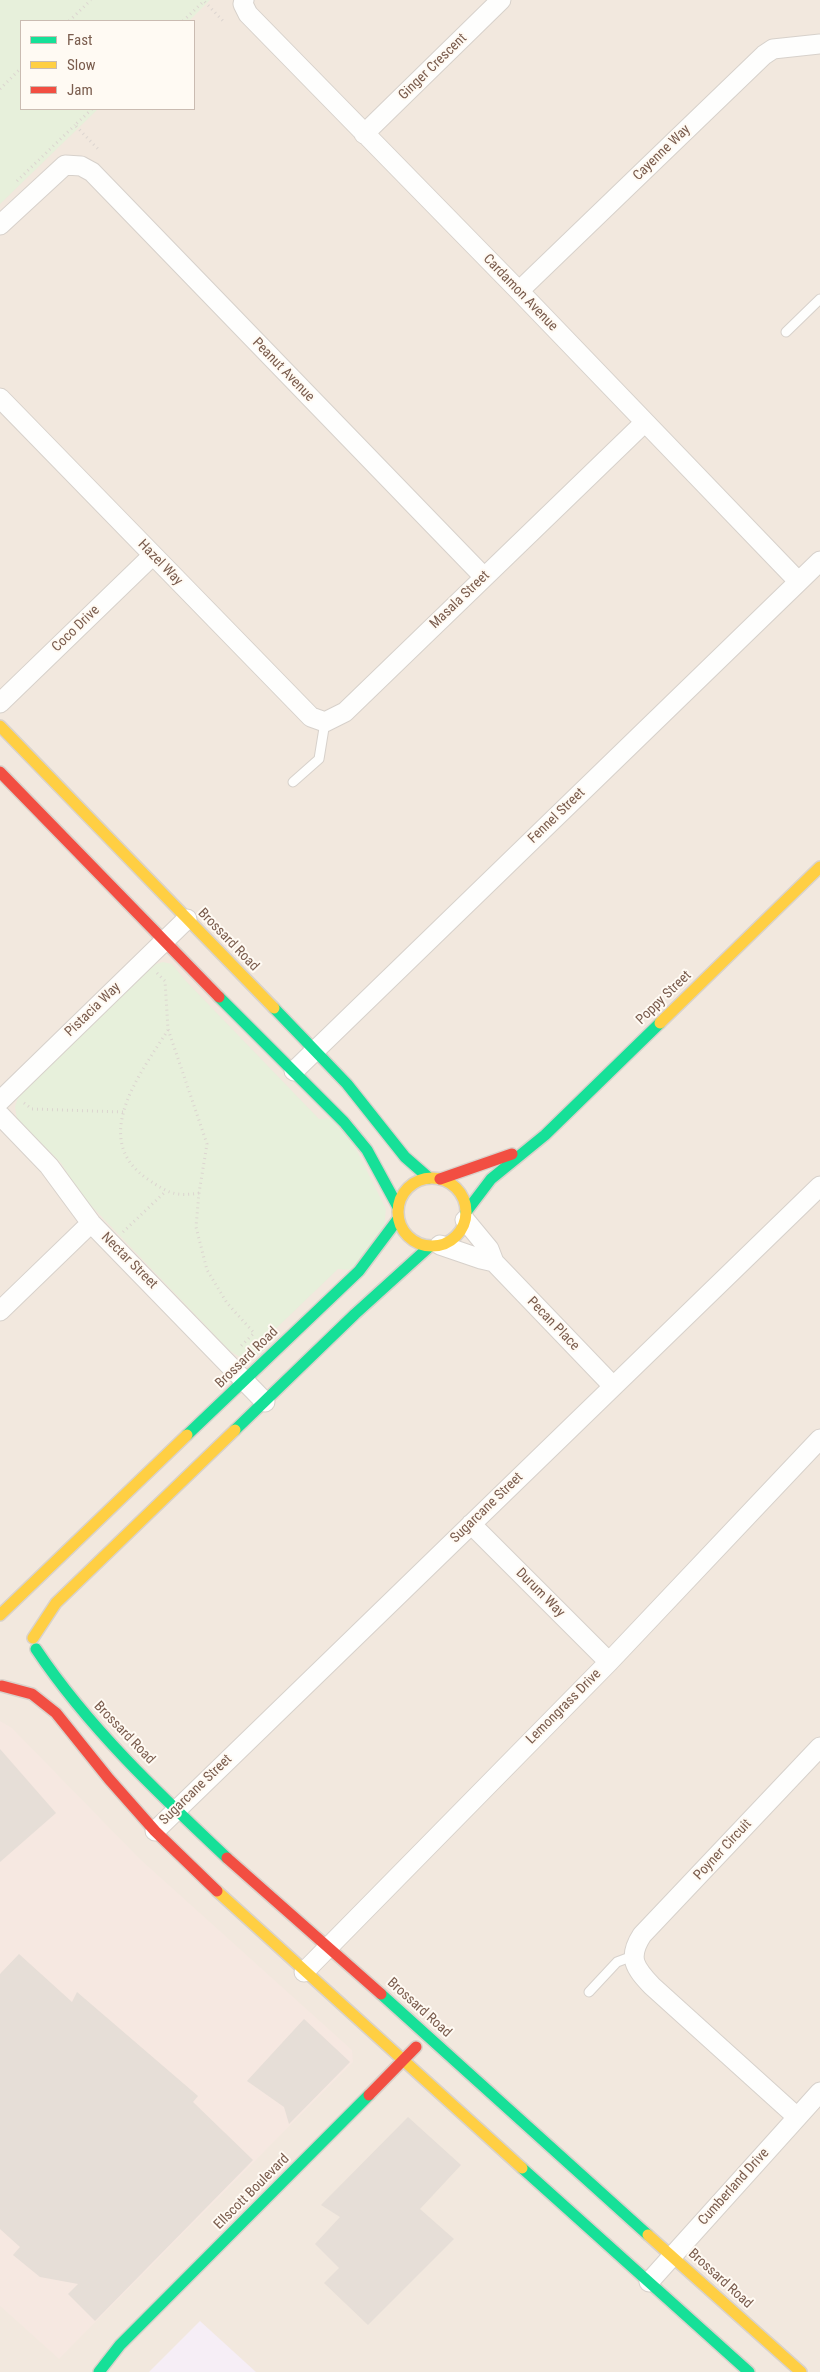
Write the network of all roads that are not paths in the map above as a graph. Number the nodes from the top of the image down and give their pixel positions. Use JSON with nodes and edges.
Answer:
{"nodes":[{"id":1,"x":501,"y":0,"type":"edge"},
{"id":2,"x":243,"y":2,"type":"edge"},
{"id":3,"x":820,"y":44,"type":"edge"},
{"id":4,"x":364,"y":134,"type":"junction"},
{"id":5,"x":0,"y":225,"type":"edge"},
{"id":6,"x":519,"y":291,"type":"junction"},
{"id":7,"x":820,"y":300,"type":"edge"},
{"id":8,"x":786,"y":332,"type":"dead end"},
{"id":9,"x":0,"y":398,"type":"edge"},
{"id":10,"x":644,"y":423,"type":"junction"},
{"id":11,"x":152,"y":556,"type":"junction"},
{"id":12,"x":820,"y":561,"type":"edge"},
{"id":13,"x":484,"y":577,"type":"junction"},
{"id":14,"x":798,"y":581,"type":"junction"},
{"id":15,"x":0,"y":703,"type":"edge"},
{"id":16,"x":325,"y":722,"type":"junction"},
{"id":17,"x":0,"y":726,"type":"edge"},
{"id":18,"x":0,"y":772,"type":"edge"},
{"id":19,"x":293,"y":782,"type":"dead end"},
{"id":20,"x":820,"y":867,"type":"edge"},
{"id":21,"x":187,"y":919,"type":"junction"},
{"id":22,"x":164,"y":941,"type":"junction"},
{"id":23,"x":315,"y":1051,"type":"junction"},
{"id":24,"x":294,"y":1071,"type":"junction"},
{"id":25,"x":5,"y":1096,"type":"edge"},
{"id":26,"x":0,"y":1115,"type":"edge"},
{"id":27,"x":527,"y":1149,"type":"junction"},
{"id":28,"x":434,"y":1178,"type":"junction"},
{"id":29,"x":820,"y":1186,"type":"edge"},
{"id":30,"x":398,"y":1213,"type":"junction"},
{"id":31,"x":466,"y":1216,"type":"junction"},
{"id":32,"x":91,"y":1223,"type":"junction"},
{"id":33,"x":435,"y":1246,"type":"junction"},
{"id":34,"x":494,"y":1262,"type":"junction"},
{"id":35,"x":0,"y":1311,"type":"edge"},
{"id":36,"x":246,"y":1381,"type":"junction"},
{"id":37,"x":613,"y":1386,"type":"junction"},
{"id":38,"x":265,"y":1402,"type":"junction"},
{"id":39,"x":820,"y":1438,"type":"edge"},
{"id":40,"x":472,"y":1524,"type":"junction"},
{"id":41,"x":0,"y":1617,"type":"edge"},
{"id":42,"x":13,"y":1620,"type":"dead end"},
{"id":43,"x":32,"y":1639,"type":"junction"},
{"id":44,"x":609,"y":1662,"type":"junction"},
{"id":45,"x":33,"y":1665,"type":"dead end"},
{"id":46,"x":24,"y":1679,"type":"dead end"},
{"id":47,"x":1,"y":1686,"type":"edge"},
{"id":48,"x":820,"y":1747,"type":"edge"},
{"id":49,"x":176,"y":1809,"type":"junction"},
{"id":50,"x":154,"y":1831,"type":"junction"},
{"id":51,"x":327,"y":1948,"type":"junction"},
{"id":52,"x":633,"y":1956,"type":"junction"},
{"id":53,"x":304,"y":1972,"type":"junction"},
{"id":54,"x":589,"y":1992,"type":"dead end"},
{"id":55,"x":428,"y":2035,"type":"junction"},
{"id":56,"x":404,"y":2060,"type":"junction"},
{"id":57,"x":820,"y":2092,"type":"edge"},
{"id":58,"x":797,"y":2117,"type":"junction"},
{"id":59,"x":672,"y":2256,"type":"junction"},
{"id":60,"x":649,"y":2282,"type":"junction"},
{"id":61,"x":99,"y":2372,"type":"edge"},
{"id":62,"x":749,"y":2372,"type":"edge"},
{"id":63,"x":801,"y":2372,"type":"edge"}],
"edges":[{"from":1,"to":4,"type":"street","name":"Ginger Crescent"},
{"from":2,"to":4,"type":"street","name":"Cardamon Avenue"},
{"from":3,"to":6,"type":"street","name":"Cayenne Way"},
{"from":4,"to":6,"type":"street","name":"Cardamon Avenue"},
{"from":5,"to":13,"type":"street","name":"Peanut Avenue"},
{"from":6,"to":10,"type":"street","name":"Cardamon Avenue"},
{"from":7,"to":8,"type":"lane"},
{"from":9,"to":11,"type":"street","name":"Hazel Way"},
{"from":10,"to":13,"type":"street","name":"Masala Street"},
{"from":10,"to":14,"type":"street","name":"Cardamon Avenue"},
{"from":11,"to":15,"type":"street","name":"Coco Drive"},
{"from":11,"to":16,"type":"street","name":"Hazel Way"},
{"from":12,"to":14,"type":"street","name":"Fennel Street"},
{"from":13,"to":16,"type":"street","name":"Masala Street"},
{"from":14,"to":23,"type":"street","name":"Fennel Street"},
{"from":16,"to":19,"type":"lane"},
{"from":17,"to":21,"type":"street","name":"Brossard Road"},
{"from":18,"to":22,"type":"street"},
{"from":20,"to":27,"type":"street","name":"Poppy Street"},
{"from":21,"to":22,"type":"street","name":"Pistacia Way"},
{"from":21,"to":23,"type":"street","name":"Brossard Road"},
{"from":22,"to":24,"type":"street"},
{"from":22,"to":25,"type":"street","name":"Pistacia Way"},
{"from":23,"to":24,"type":"street","name":"Fennel Street"},
{"from":23,"to":28,"type":"street","name":"Brossard Road"},
{"from":24,"to":30,"type":"street"},
{"from":26,"to":32,"type":"street","name":"Nectar Street"},
{"from":27,"to":28,"type":"street","name":"Poppy Street"},
{"from":27,"to":31,"type":"street","name":"Poppy Street"},
{"from":28,"to":30,"type":"street"},
{"from":28,"to":31,"type":"street"},
{"from":29,"to":37,"type":"street","name":"Sugarcane Street"},
{"from":30,"to":33,"type":"street"},
{"from":30,"to":36,"type":"street","name":"Brossard Road"},
{"from":31,"to":33,"type":"street"},
{"from":31,"to":34,"type":"street","name":"Pecan Place"},
{"from":32,"to":35,"type":"street"},
{"from":32,"to":36,"type":"street","name":"Nectar Street"},
{"from":33,"to":34,"type":"street","name":"Pecan Place"},
{"from":33,"to":38,"type":"street"},
{"from":34,"to":37,"type":"street","name":"Pecan Place"},
{"from":36,"to":38,"type":"street","name":"Nectar Street"},
{"from":36,"to":41,"type":"street","name":"Brossard Road"},
{"from":37,"to":40,"type":"street","name":"Sugarcane Street"},
{"from":38,"to":43,"type":"street"},
{"from":39,"to":44,"type":"street","name":"Lemongrass Drive"},
{"from":40,"to":44,"type":"street","name":"Durum Way"},
{"from":40,"to":49,"type":"street","name":"Sugarcane Street"},
{"from":41,"to":42,"type":"street"},
{"from":43,"to":45,"type":"street"},
{"from":43,"to":49,"type":"street","name":"Brossard Road"},
{"from":44,"to":51,"type":"street","name":"Lemongrass Drive"},
{"from":46,"to":47,"type":"street"},
{"from":47,"to":50,"type":"street"},
{"from":48,"to":52,"type":"street","name":"Poyner Circuit"},
{"from":49,"to":50,"type":"street","name":"Sugarcane Street"},
{"from":49,"to":51,"type":"street","name":"Brossard Road"},
{"from":50,"to":53,"type":"street"},
{"from":51,"to":53,"type":"street","name":"Lemongrass Drive"},
{"from":51,"to":55,"type":"street","name":"Brossard Road"},
{"from":52,"to":54,"type":"lane"},
{"from":52,"to":58,"type":"street"},
{"from":53,"to":56,"type":"street"},
{"from":55,"to":56,"type":"street","name":"Ellscott Boulevard"},
{"from":55,"to":59,"type":"street","name":"Brossard Road"},
{"from":56,"to":60,"type":"street"},
{"from":56,"to":61,"type":"street","name":"Ellscott Boulevard"},
{"from":57,"to":58,"type":"street","name":"Cumberland Drive"},
{"from":58,"to":59,"type":"street","name":"Cumberland Drive"},
{"from":59,"to":60,"type":"street","name":"Cumberland Drive"},
{"from":59,"to":63,"type":"street","name":"Brossard Road"},
{"from":60,"to":62,"type":"street"}]}
